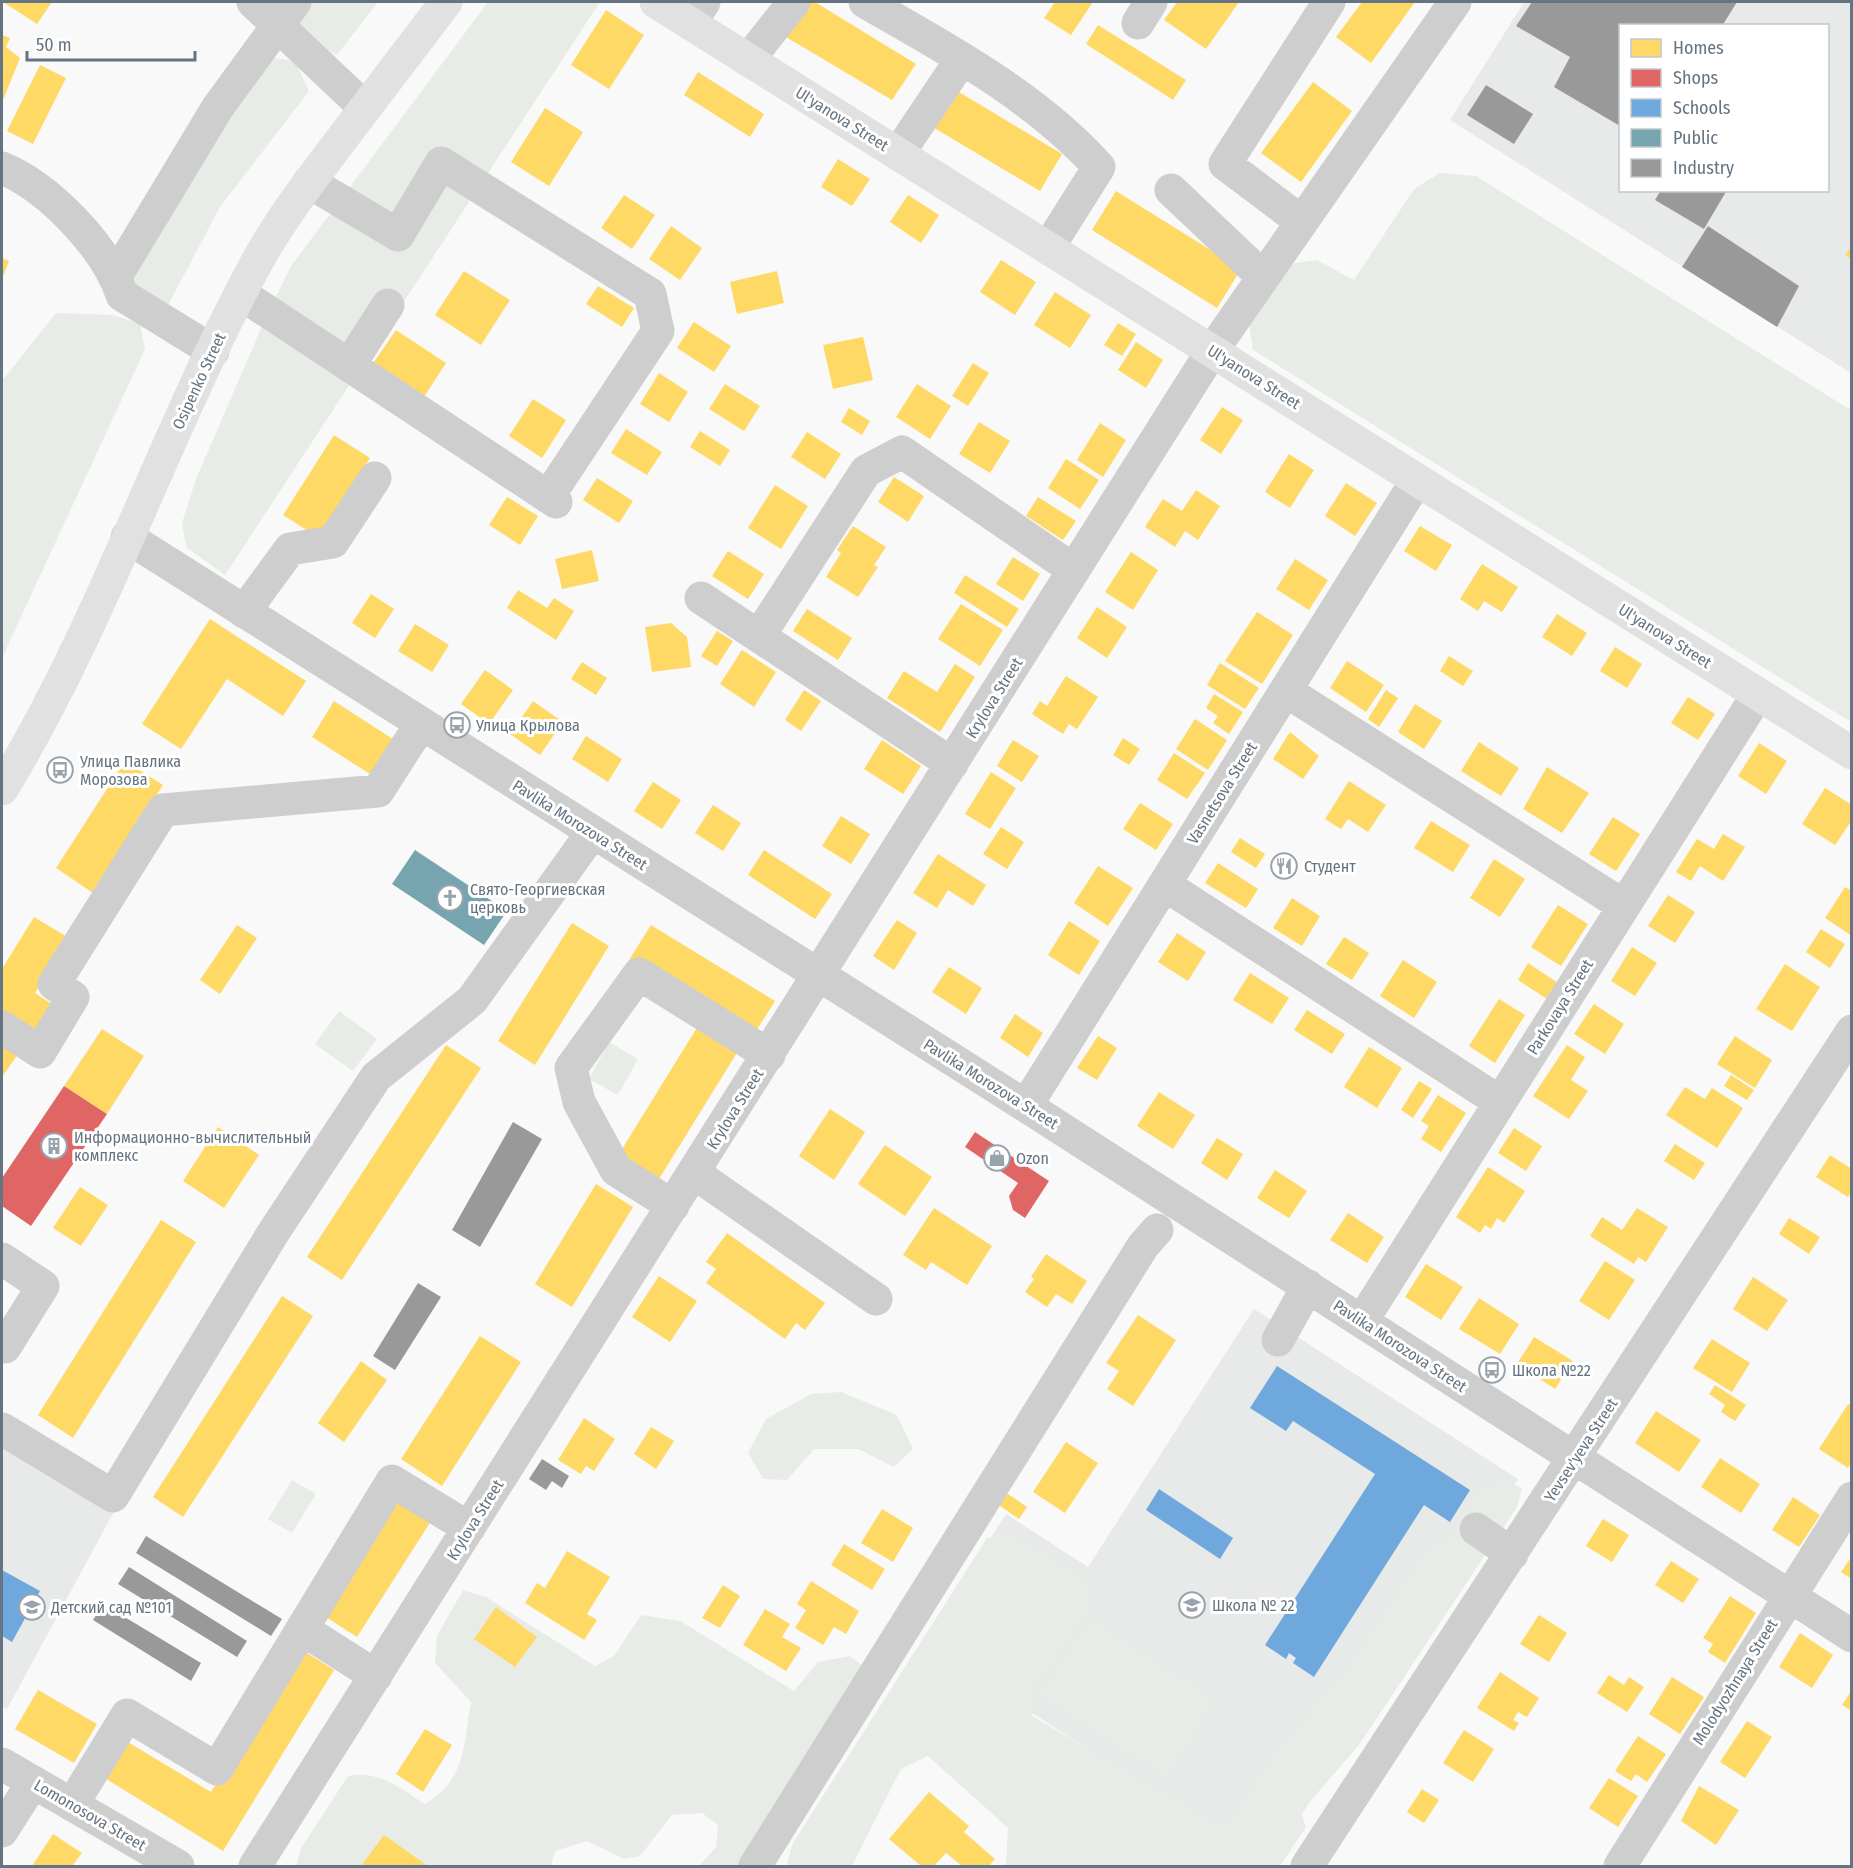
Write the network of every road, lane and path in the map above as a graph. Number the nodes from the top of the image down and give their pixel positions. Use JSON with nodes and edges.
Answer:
{"nodes":[{"id":1,"x":254,"y":2,"type":"edge"},
{"id":2,"x":446,"y":2,"type":"edge"},
{"id":3,"x":656,"y":2,"type":"edge"},
{"id":4,"x":794,"y":2,"type":"edge"},
{"id":5,"x":865,"y":2,"type":"edge"},
{"id":6,"x":1329,"y":2,"type":"edge"},
{"id":7,"x":1455,"y":2,"type":"edge"},
{"id":8,"x":697,"y":12,"type":"edge"},
{"id":9,"x":286,"y":13,"type":"edge"},
{"id":10,"x":748,"y":60,"type":"junction"},
{"id":11,"x":961,"y":60,"type":"junction"},
{"id":12,"x":365,"y":108,"type":"junction"},
{"id":13,"x":898,"y":154,"type":"junction"},
{"id":14,"x":2,"y":168,"type":"edge"},
{"id":15,"x":309,"y":182,"type":"junction"},
{"id":16,"x":1171,"y":190,"type":"dead end"},
{"id":17,"x":1302,"y":222,"type":"junction"},
{"id":18,"x":1048,"y":248,"type":"junction"},
{"id":19,"x":116,"y":276,"type":"junction"},
{"id":20,"x":1263,"y":277,"type":"junction"},
{"id":21,"x":241,"y":294,"type":"junction"},
{"id":22,"x":388,"y":305,"type":"dead end"},
{"id":23,"x":213,"y":351,"type":"junction"},
{"id":24,"x":1212,"y":351,"type":"junction"},
{"id":25,"x":350,"y":364,"type":"junction"},
{"id":26,"x":375,"y":478,"type":"dead end"},
{"id":27,"x":1417,"y":480,"type":"junction"},
{"id":28,"x":127,"y":537,"type":"junction"},
{"id":29,"x":1074,"y":570,"type":"junction"},
{"id":30,"x":701,"y":598,"type":"dead end"},
{"id":31,"x":244,"y":612,"type":"junction"},
{"id":32,"x":759,"y":636,"type":"junction"},
{"id":33,"x":1286,"y":691,"type":"junction"},
{"id":34,"x":1758,"y":694,"type":"junction"},
{"id":35,"x":421,"y":724,"type":"junction"},
{"id":36,"x":1851,"y":753,"type":"edge"},
{"id":37,"x":952,"y":764,"type":"junction"},
{"id":38,"x":2,"y":789,"type":"edge"},
{"id":39,"x":592,"y":833,"type":"junction"},
{"id":40,"x":1165,"y":885,"type":"junction"},
{"id":41,"x":1624,"y":906,"type":"junction"},
{"id":42,"x":819,"y":977,"type":"junction"},
{"id":43,"x":2,"y":1027,"type":"edge"},
{"id":44,"x":1851,"y":1031,"type":"edge"},
{"id":45,"x":769,"y":1055,"type":"junction"},
{"id":46,"x":1500,"y":1102,"type":"junction"},
{"id":47,"x":1026,"y":1107,"type":"junction"},
{"id":48,"x":694,"y":1173,"type":"junction"},
{"id":49,"x":674,"y":1206,"type":"junction"},
{"id":50,"x":1157,"y":1230,"type":"dead end"},
{"id":51,"x":2,"y":1259,"type":"edge"},
{"id":52,"x":1308,"y":1286,"type":"junction"},
{"id":53,"x":876,"y":1299,"type":"dead end"},
{"id":54,"x":1362,"y":1321,"type":"junction"},
{"id":55,"x":1278,"y":1340,"type":"dead end"},
{"id":56,"x":2,"y":1345,"type":"edge"},
{"id":57,"x":2,"y":1429,"type":"edge"},
{"id":58,"x":1574,"y":1460,"type":"junction"},
{"id":59,"x":1851,"y":1498,"type":"edge"},
{"id":60,"x":469,"y":1528,"type":"junction"},
{"id":61,"x":1476,"y":1529,"type":"dead end"},
{"id":62,"x":1512,"y":1554,"type":"junction"},
{"id":63,"x":1788,"y":1598,"type":"junction"},
{"id":64,"x":302,"y":1629,"type":"junction"},
{"id":65,"x":1851,"y":1636,"type":"edge"},
{"id":66,"x":376,"y":1676,"type":"junction"},
{"id":67,"x":2,"y":1764,"type":"edge"},
{"id":68,"x":33,"y":1782,"type":"junction"},
{"id":69,"x":72,"y":1805,"type":"junction"},
{"id":70,"x":2,"y":1831,"type":"edge"},
{"id":71,"x":178,"y":1866,"type":"edge"},
{"id":72,"x":255,"y":1866,"type":"edge"},
{"id":73,"x":755,"y":1866,"type":"edge"},
{"id":74,"x":1306,"y":1866,"type":"edge"},
{"id":75,"x":1620,"y":1866,"type":"edge"}],
"edges":[{"from":1,"to":9,"type":"street"},
{"from":2,"to":12,"type":"main road","name":"Osipenko Street"},
{"from":3,"to":8,"type":"main road","name":"Ul'yanova Street"},
{"from":4,"to":10,"type":"street"},
{"from":5,"to":11,"type":"street"},
{"from":6,"to":17,"type":"street"},
{"from":7,"to":17,"type":"street","name":"Krylova Street"},
{"from":8,"to":10,"type":"main road","name":"Ul'yanova Street"},
{"from":9,"to":12,"type":"street"},
{"from":9,"to":19,"type":"street"},
{"from":10,"to":13,"type":"main road","name":"Ul'yanova Street"},
{"from":11,"to":13,"type":"street"},
{"from":11,"to":18,"type":"street"},
{"from":12,"to":15,"type":"main road","name":"Osipenko Street"},
{"from":13,"to":18,"type":"main road","name":"Ul'yanova Street"},
{"from":14,"to":19,"type":"street"},
{"from":15,"to":21,"type":"main road","name":"Osipenko Street"},
{"from":15,"to":25,"type":"street"},
{"from":16,"to":20,"type":"street"},
{"from":17,"to":20,"type":"street","name":"Krylova Street"},
{"from":18,"to":24,"type":"main road","name":"Ul'yanova Street"},
{"from":19,"to":23,"type":"street"},
{"from":20,"to":24,"type":"street","name":"Krylova Street"},
{"from":21,"to":23,"type":"main road","name":"Osipenko Street"},
{"from":21,"to":25,"type":"street"},
{"from":22,"to":25,"type":"street"},
{"from":23,"to":28,"type":"main road","name":"Osipenko Street"},
{"from":24,"to":27,"type":"main road","name":"Ul'yanova Street"},
{"from":24,"to":29,"type":"street","name":"Krylova Street"},
{"from":26,"to":31,"type":"street"},
{"from":27,"to":33,"type":"street","name":"Vasnetsova Street"},
{"from":27,"to":34,"type":"main road","name":"Ul'yanova Street"},
{"from":28,"to":31,"type":"street","name":"Pavlika Morozova Street"},
{"from":28,"to":38,"type":"main road","name":"Osipenko Street"},
{"from":29,"to":32,"type":"street"},
{"from":29,"to":37,"type":"street","name":"Krylova Street"},
{"from":30,"to":32,"type":"street"},
{"from":31,"to":35,"type":"street","name":"Pavlika Morozova Street"},
{"from":32,"to":37,"type":"street"},
{"from":33,"to":40,"type":"street","name":"Vasnetsova Street"},
{"from":33,"to":41,"type":"street"},
{"from":34,"to":36,"type":"main road","name":"Ul'yanova Street"},
{"from":34,"to":41,"type":"street","name":"Parkovaya Street"},
{"from":35,"to":39,"type":"street","name":"Pavlika Morozova Street"},
{"from":35,"to":43,"type":"street"},
{"from":37,"to":42,"type":"street","name":"Krylova Street"},
{"from":39,"to":42,"type":"street","name":"Pavlika Morozova Street"},
{"from":39,"to":57,"type":"street"},
{"from":40,"to":46,"type":"street"},
{"from":40,"to":47,"type":"street","name":"Vasnetsova Street"},
{"from":41,"to":46,"type":"street","name":"Parkovaya Street"},
{"from":42,"to":45,"type":"street","name":"Krylova Street"},
{"from":42,"to":47,"type":"street","name":"Pavlika Morozova Street"},
{"from":44,"to":58,"type":"street","name":"Yevsev'yeva Street"},
{"from":45,"to":48,"type":"street","name":"Krylova Street"},
{"from":45,"to":49,"type":"street"},
{"from":46,"to":54,"type":"street","name":"Parkovaya Street"},
{"from":47,"to":52,"type":"street","name":"Pavlika Morozova Street"},
{"from":48,"to":49,"type":"street","name":"Krylova Street"},
{"from":48,"to":53,"type":"street"},
{"from":49,"to":60,"type":"street","name":"Krylova Street"},
{"from":50,"to":73,"type":"street"},
{"from":51,"to":56,"type":"street"},
{"from":52,"to":54,"type":"street","name":"Pavlika Morozova Street"},
{"from":52,"to":55,"type":"street"},
{"from":54,"to":58,"type":"street","name":"Pavlika Morozova Street"},
{"from":58,"to":62,"type":"street","name":"Yevsev'yeva Street"},
{"from":58,"to":63,"type":"street","name":"Pavlika Morozova Street"},
{"from":59,"to":63,"type":"street","name":"Molodyozhnaya Street"},
{"from":60,"to":64,"type":"street"},
{"from":60,"to":66,"type":"street","name":"Krylova Street"},
{"from":61,"to":62,"type":"street"},
{"from":62,"to":74,"type":"street","name":"Yevsev'yeva Street"},
{"from":63,"to":65,"type":"street","name":"Pavlika Morozova Street"},
{"from":63,"to":75,"type":"street","name":"Molodyozhnaya Street"},
{"from":64,"to":66,"type":"street"},
{"from":64,"to":69,"type":"street"},
{"from":66,"to":72,"type":"street","name":"Krylova Street"},
{"from":67,"to":68,"type":"street","name":"Lomonosova Street"},
{"from":68,"to":69,"type":"street","name":"Lomonosova Street"},
{"from":68,"to":70,"type":"street"},
{"from":69,"to":71,"type":"street","name":"Lomonosova Street"}]}
